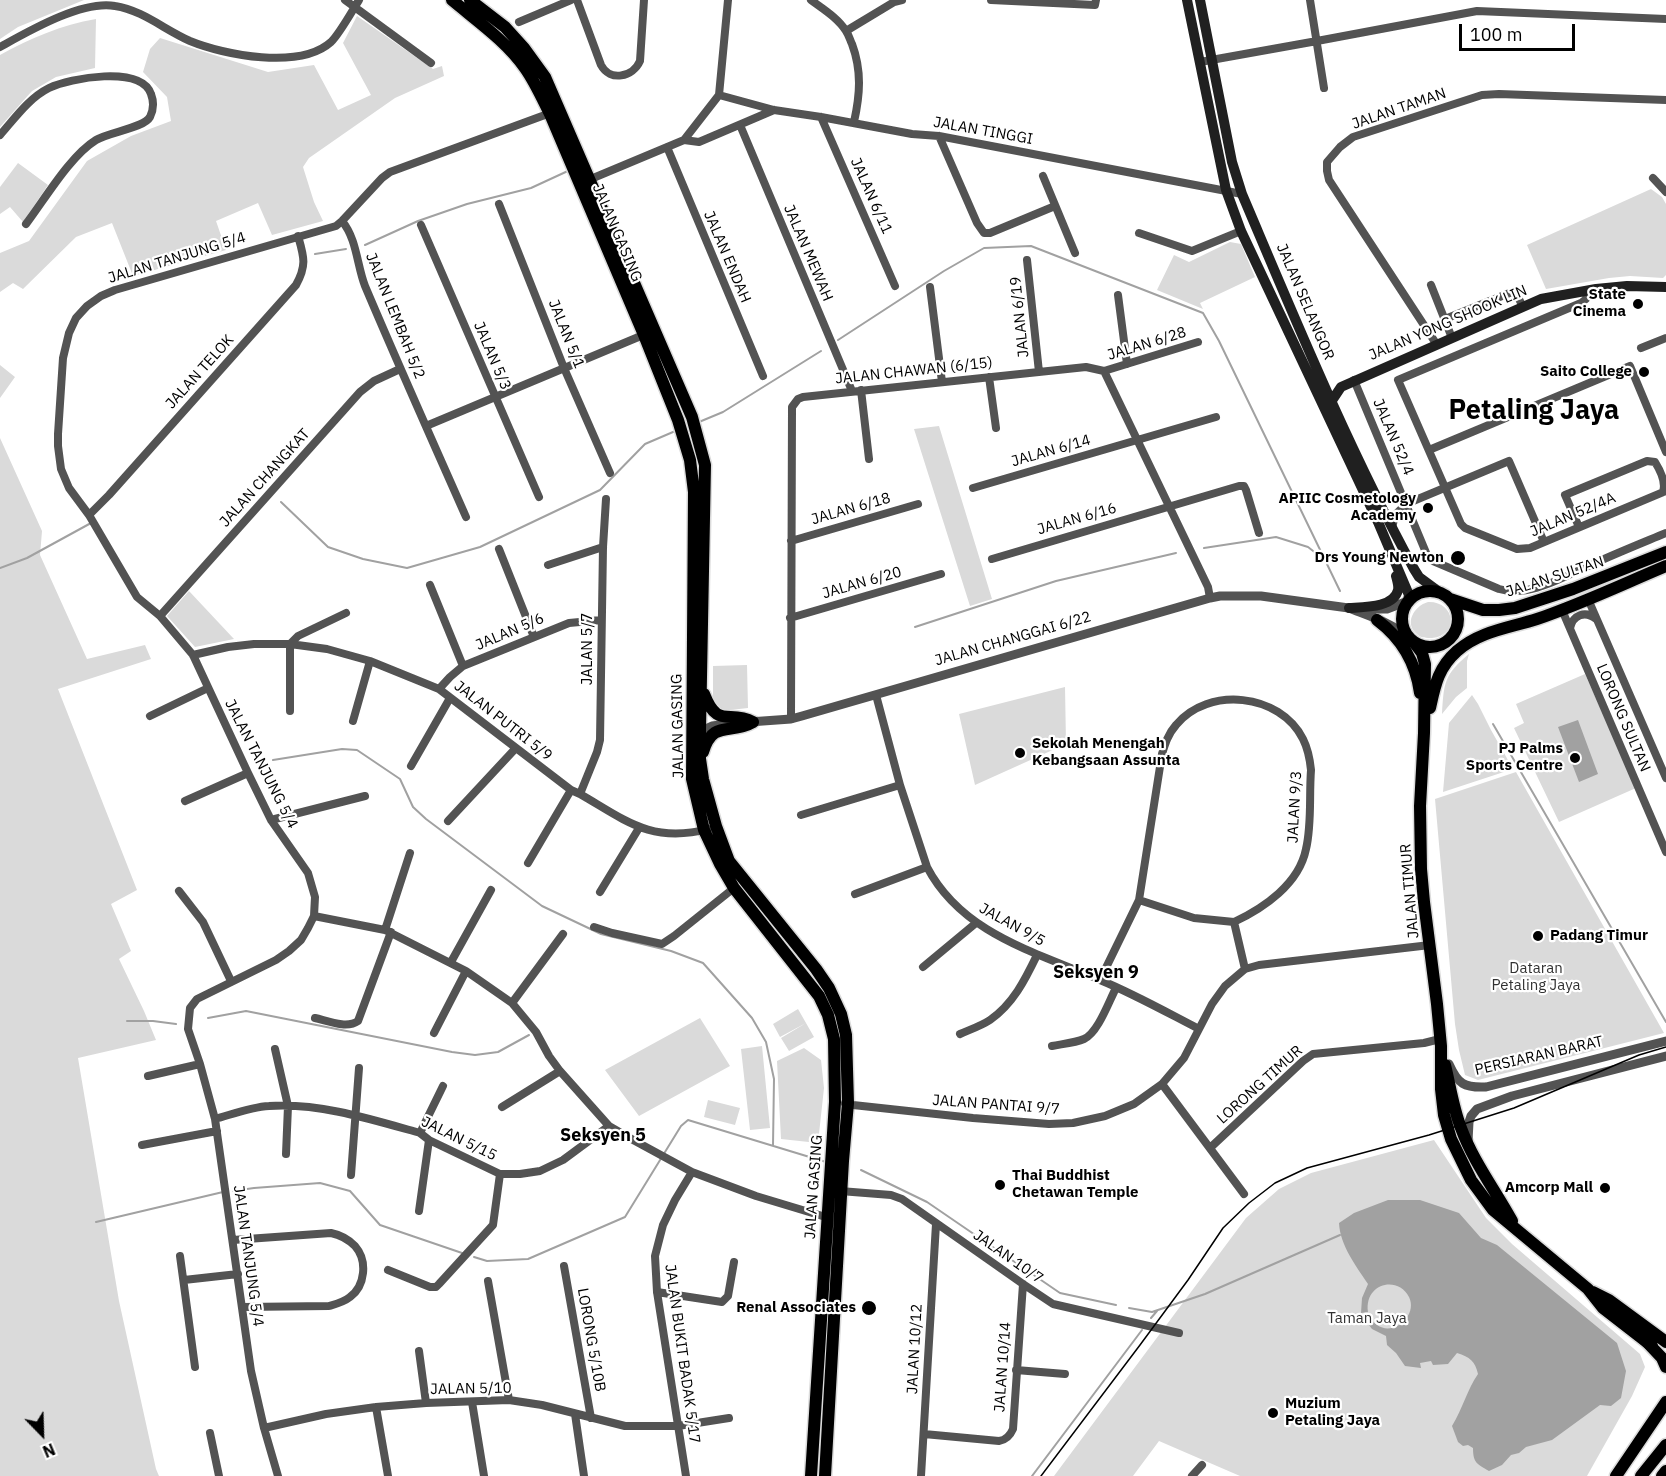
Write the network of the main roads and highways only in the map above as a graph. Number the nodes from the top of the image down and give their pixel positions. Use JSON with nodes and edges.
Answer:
{"nodes":[{"id":1,"x":452,"y":0,"type":"edge"},
{"id":2,"x":470,"y":0,"type":"edge"},
{"id":3,"x":1187,"y":0,"type":"edge"},
{"id":4,"x":1200,"y":0,"type":"edge"},
{"id":5,"x":555,"y":112,"type":"junction"},
{"id":6,"x":1666,"y":287,"type":"edge"},
{"id":7,"x":650,"y":332,"type":"junction"},
{"id":8,"x":1331,"y":402,"type":"junction"},
{"id":9,"x":1390,"y":549,"type":"junction"},
{"id":10,"x":1666,"y":552,"type":"edge"},
{"id":11,"x":1666,"y":566,"type":"edge"},
{"id":12,"x":1438,"y":591,"type":"junction"},
{"id":13,"x":1450,"y":599,"type":"junction"},
{"id":14,"x":1408,"y":601,"type":"junction"},
{"id":15,"x":1349,"y":608,"type":"road end"},
{"id":16,"x":1377,"y":621,"type":"road end"},
{"id":17,"x":1496,"y":630,"type":"joint"},
{"id":18,"x":1411,"y":639,"type":"junction"},
{"id":19,"x":701,"y":687,"type":"junction"},
{"id":20,"x":1424,"y":733,"type":"junction"},
{"id":21,"x":696,"y":734,"type":"junction"},
{"id":22,"x":700,"y":759,"type":"junction"},
{"id":23,"x":710,"y":828,"type":"junction"},
{"id":24,"x":1441,"y":1043,"type":"junction"},
{"id":25,"x":1515,"y":1228,"type":"junction"},
{"id":26,"x":1588,"y":1289,"type":"junction"},
{"id":27,"x":1645,"y":1340,"type":"junction"},
{"id":28,"x":1666,"y":1342,"type":"edge"},
{"id":29,"x":1666,"y":1356,"type":"edge"},
{"id":30,"x":1666,"y":1366,"type":"edge"},
{"id":31,"x":1666,"y":1402,"type":"edge"},
{"id":32,"x":1666,"y":1445,"type":"edge"},
{"id":33,"x":1666,"y":1471,"type":"edge"},
{"id":34,"x":811,"y":1476,"type":"edge"},
{"id":35,"x":825,"y":1476,"type":"edge"},
{"id":36,"x":1616,"y":1476,"type":"edge"},
{"id":37,"x":1641,"y":1476,"type":"edge"},
{"id":38,"x":1662,"y":1476,"type":"edge"}],
"edges":[{"from":1,"to":5,"type":"main road","name":"JALAN GASING"},
{"from":2,"to":5,"type":"main road","name":"JALAN GASING"},
{"from":3,"to":9,"type":"main road","name":"JALAN SELANGOR"},
{"from":4,"to":8,"type":"main road","name":"JALAN SELANGOR"},
{"from":5,"to":7,"type":"main road","name":"JALAN GASING"},
{"from":6,"to":8,"type":"main road","name":"JALAN YONG SHOOK LIN"},
{"from":7,"to":19,"type":"main road","name":"JALAN GASING"},
{"from":7,"to":21,"type":"main road","name":"JALAN GASING"},
{"from":8,"to":12,"type":"main road","name":"JALAN SELANGOR"},
{"from":9,"to":14,"type":"main road","name":"JALAN SELANGOR"},
{"from":9,"to":15,"type":"main road"},
{"from":10,"to":13,"type":"main road","name":"JALAN SULTAN"},
{"from":11,"to":17,"type":"main road","name":"JALAN SULTAN"},
{"from":12,"to":13,"type":"main road"},
{"from":12,"to":14,"type":"main road"},
{"from":13,"to":18,"type":"main road"},
{"from":14,"to":18,"type":"main road"},
{"from":16,"to":20,"type":"main road"},
{"from":17,"to":20,"type":"main road","name":"JALAN TIMUR"},
{"from":18,"to":20,"type":"main road","name":"JALAN TIMUR"},
{"from":19,"to":21,"type":"main road","name":"JALAN GASING"},
{"from":19,"to":22,"type":"main road"},
{"from":20,"to":24,"type":"main road","name":"JALAN TIMUR"},
{"from":21,"to":22,"type":"main road","name":"JALAN GASING"},
{"from":21,"to":23,"type":"main road","name":"JALAN GASING"},
{"from":22,"to":23,"type":"main road","name":"JALAN GASING"},
{"from":23,"to":34,"type":"main road","name":"JALAN GASING"},
{"from":23,"to":35,"type":"main road","name":"JALAN GASING"},
{"from":24,"to":25,"type":"main road","name":"JALAN TIMUR"},
{"from":24,"to":25,"type":"main road","name":"JALAN TIMUR"},
{"from":25,"to":26,"type":"main road","name":"JALAN TIMUR"},
{"from":26,"to":27,"type":"main road","name":"JALAN TIMUR"},
{"from":26,"to":28,"type":"main road","name":"JALAN TIMUR"},
{"from":27,"to":29,"type":"main road","name":"JALAN TIMUR"},
{"from":27,"to":30,"type":"main road"},
{"from":31,"to":36,"type":"main road"},
{"from":32,"to":37,"type":"main road"},
{"from":33,"to":38,"type":"main road"}]}
